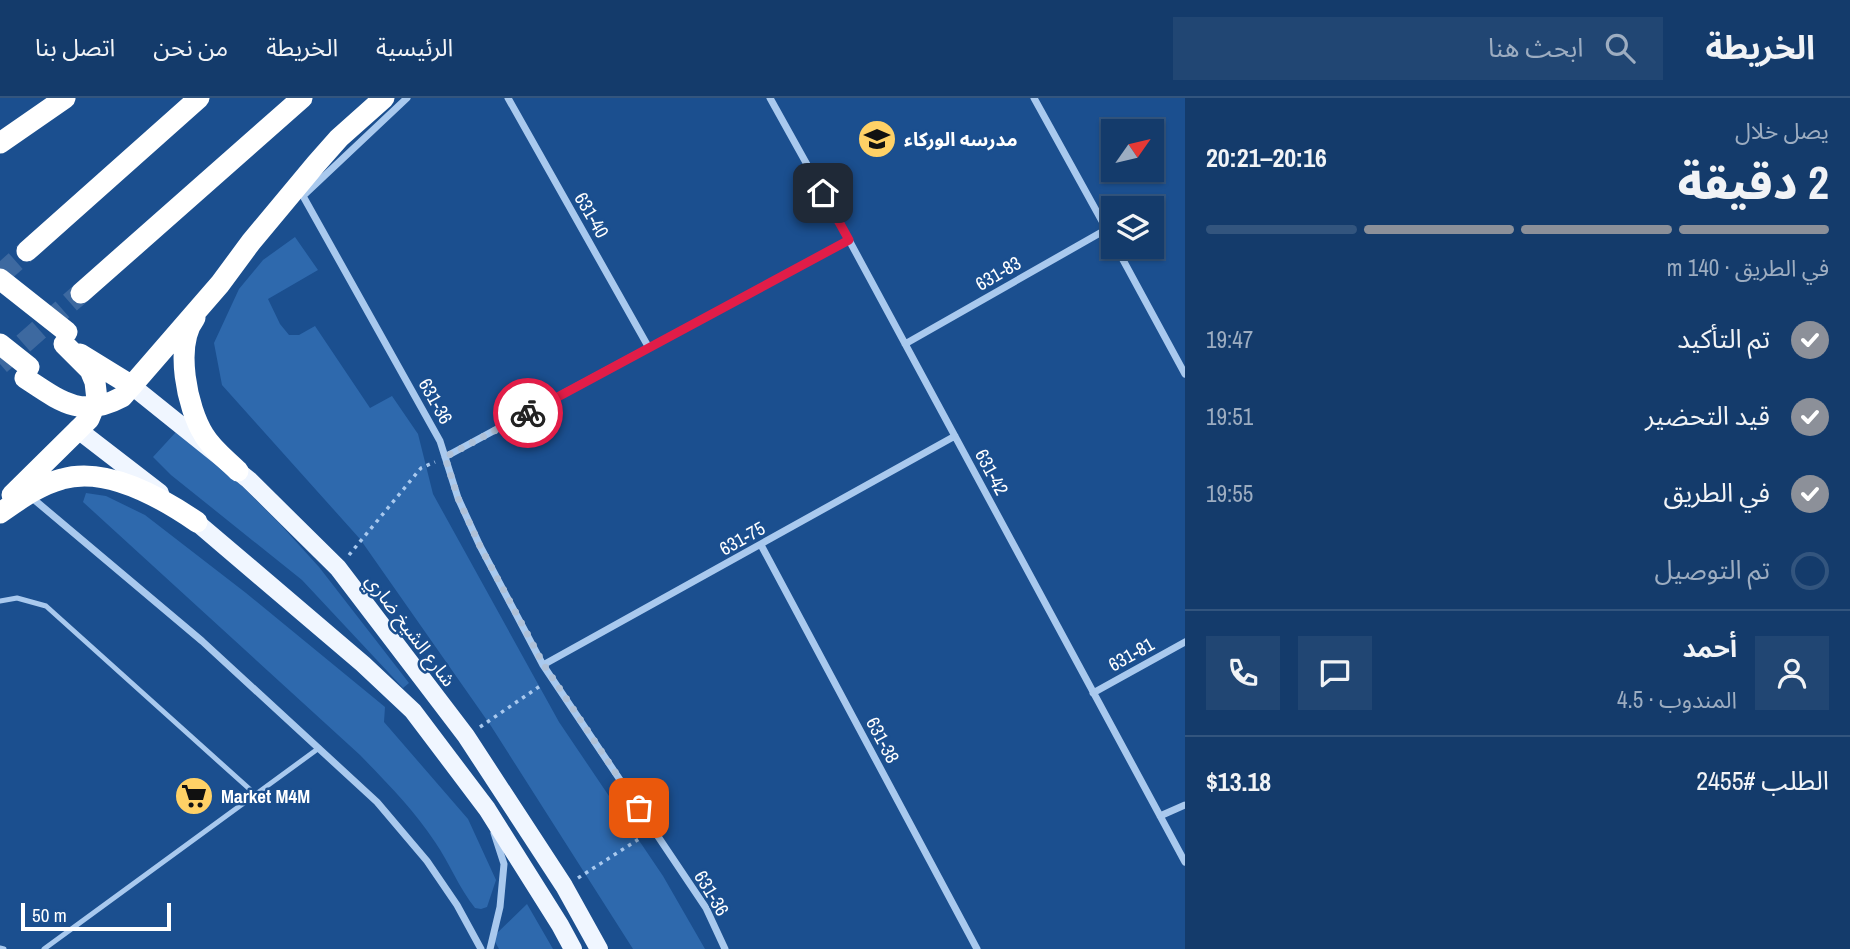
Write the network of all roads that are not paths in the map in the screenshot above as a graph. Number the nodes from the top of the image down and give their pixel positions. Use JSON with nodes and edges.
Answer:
{"nodes":[{"id":1,"x":65,"y":98,"type":"edge"},
{"id":2,"x":199,"y":98,"type":"edge"},
{"id":3,"x":302,"y":98,"type":"edge"},
{"id":4,"x":384,"y":98,"type":"edge"},
{"id":5,"x":407,"y":98,"type":"edge"},
{"id":6,"x":508,"y":98,"type":"edge"},
{"id":7,"x":770,"y":98,"type":"edge"},
{"id":8,"x":1034,"y":98,"type":"edge"},
{"id":9,"x":29,"y":121,"type":"junction"},
{"id":10,"x":0,"y":135,"type":"edge"},
{"id":11,"x":0,"y":143,"type":"edge"},
{"id":12,"x":1101,"y":218,"type":"edge"},
{"id":13,"x":1101,"y":232,"type":"edge"},
{"id":14,"x":849,"y":240,"type":"junction"},
{"id":15,"x":27,"y":251,"type":"tunnel mouth"},
{"id":16,"x":1123,"y":259,"type":"edge"},
{"id":17,"x":0,"y":279,"type":"edge"},
{"id":18,"x":220,"y":284,"type":"junction"},
{"id":19,"x":81,"y":293,"type":"tunnel mouth"},
{"id":20,"x":65,"y":338,"type":"junction"},
{"id":21,"x":0,"y":344,"type":"edge"},
{"id":22,"x":905,"y":344,"type":"junction"},
{"id":23,"x":649,"y":348,"type":"junction"},
{"id":24,"x":1185,"y":374,"type":"edge"},
{"id":25,"x":127,"y":391,"type":"junction"},
{"id":26,"x":86,"y":418,"type":"junction"},
{"id":27,"x":955,"y":436,"type":"junction"},
{"id":28,"x":445,"y":457,"type":"junction"},
{"id":29,"x":238,"y":471,"type":"junction"},
{"id":30,"x":24,"y":491,"type":"junction"},
{"id":31,"x":0,"y":506,"type":"edge"},
{"id":32,"x":0,"y":513,"type":"edge"},
{"id":33,"x":197,"y":522,"type":"junction"},
{"id":34,"x":761,"y":545,"type":"junction"},
{"id":35,"x":0,"y":601,"type":"edge"},
{"id":36,"x":1185,"y":642,"type":"edge"},
{"id":37,"x":544,"y":665,"type":"junction"},
{"id":38,"x":1093,"y":693,"type":"junction"},
{"id":39,"x":319,"y":748,"type":"junction"},
{"id":40,"x":256,"y":794,"type":"junction"},
{"id":41,"x":1185,"y":805,"type":"edge"},
{"id":42,"x":487,"y":809,"type":"junction"},
{"id":43,"x":1160,"y":817,"type":"junction"},
{"id":44,"x":1185,"y":862,"type":"edge"},
{"id":45,"x":44,"y":949,"type":"edge"},
{"id":46,"x":481,"y":949,"type":"edge"},
{"id":47,"x":490,"y":949,"type":"edge"},
{"id":48,"x":573,"y":949,"type":"edge"},
{"id":49,"x":599,"y":949,"type":"edge"},
{"id":50,"x":725,"y":949,"type":"edge"},
{"id":51,"x":977,"y":949,"type":"edge"}],
"edges":[{"from":1,"to":9,"type":"highway"},
{"from":2,"to":15,"type":"highway"},
{"from":3,"to":19,"type":"highway"},
{"from":4,"to":18,"type":"highway"},
{"from":5,"to":28,"type":"street","name":"631-36"},
{"from":6,"to":23,"type":"street","name":"631-40"},
{"from":7,"to":14,"type":"street","name":"631-42"},
{"from":8,"to":12,"type":"street"},
{"from":9,"to":10,"type":"highway"},
{"from":9,"to":11,"type":"highway"},
{"from":13,"to":22,"type":"street","name":"631-83"},
{"from":14,"to":22,"type":"street","name":"631-42"},
{"from":14,"to":23,"type":"street"},
{"from":16,"to":24,"type":"street"},
{"from":17,"to":20,"type":"highway","bridge":true},
{"from":18,"to":25,"type":"highway"},
{"from":18,"to":29,"type":"highway"},
{"from":20,"to":25,"type":"highway"},
{"from":20,"to":26,"type":"highway"},
{"from":21,"to":26,"type":"highway","bridge":true},
{"from":22,"to":27,"type":"street","name":"631-42"},
{"from":23,"to":28,"type":"street"},
{"from":25,"to":26,"type":"highway"},
{"from":25,"to":29,"type":"main road","name":"شارع الشيخ ضاري"},
{"from":26,"to":30,"type":"highway"},
{"from":26,"to":33,"type":"main road"},
{"from":27,"to":34,"type":"street","name":"631-75"},
{"from":27,"to":38,"type":"street","name":"631-42"},
{"from":28,"to":37,"type":"street","name":"631-36"},
{"from":29,"to":49,"type":"main road","name":"شارع الشيخ ضاري"},
{"from":30,"to":31,"type":"highway"},
{"from":30,"to":32,"type":"highway"},
{"from":30,"to":33,"type":"highway"},
{"from":30,"to":39,"type":"street"},
{"from":33,"to":42,"type":"main road"},
{"from":34,"to":37,"type":"street","name":"631-75"},
{"from":34,"to":51,"type":"street","name":"631-38"},
{"from":35,"to":40,"type":"lane"},
{"from":36,"to":38,"type":"street","name":"631-81"},
{"from":37,"to":50,"type":"street","name":"631-36"},
{"from":38,"to":43,"type":"street","name":"631-42"},
{"from":39,"to":40,"type":"lane"},
{"from":39,"to":46,"type":"street"},
{"from":40,"to":45,"type":"lane"},
{"from":41,"to":43,"type":"street"},
{"from":42,"to":47,"type":"street"},
{"from":42,"to":48,"type":"main road"},
{"from":43,"to":44,"type":"street","name":"631-42"}]}
